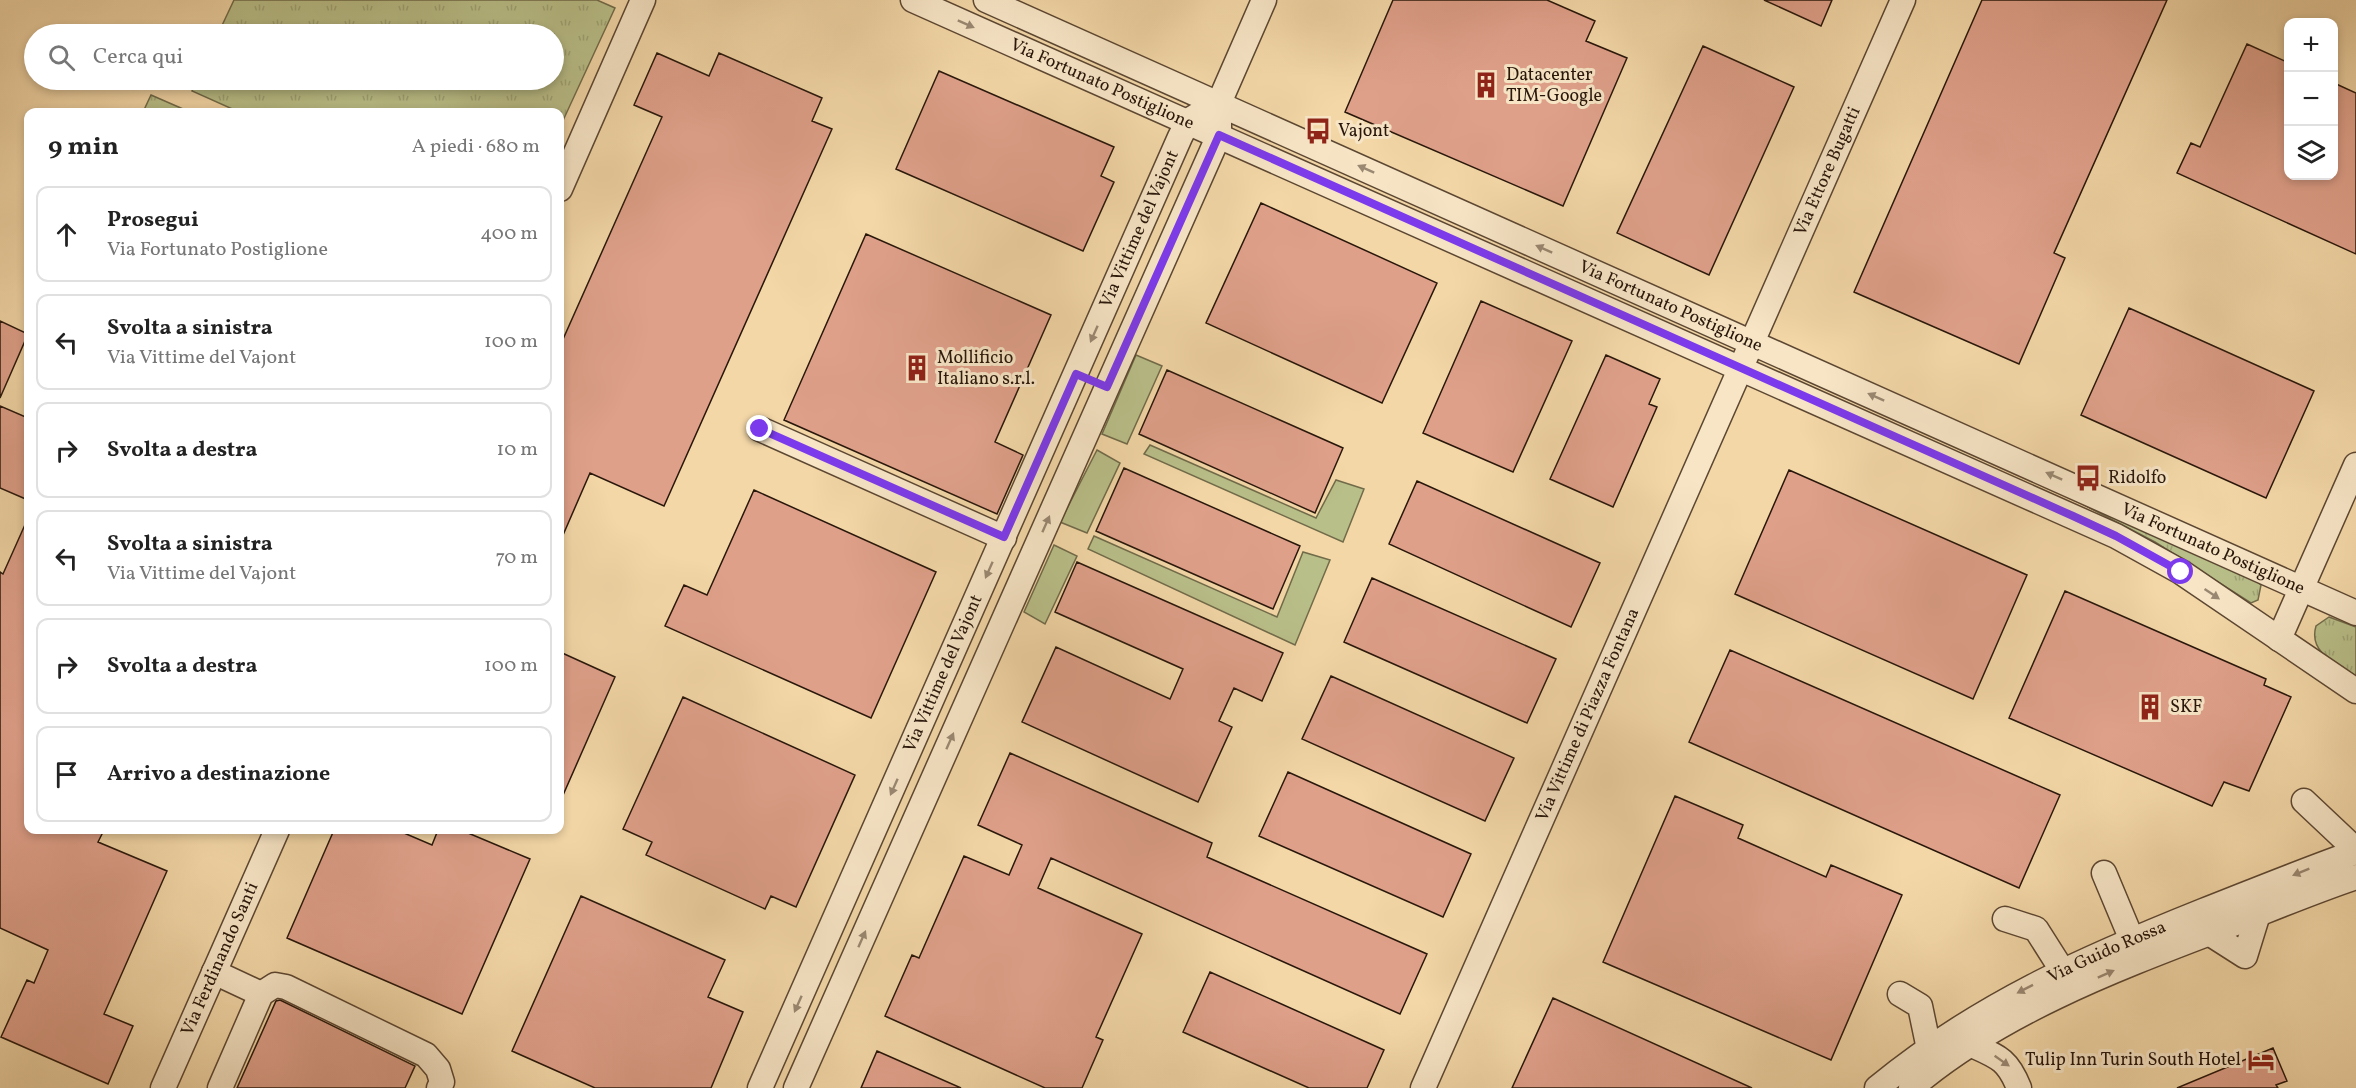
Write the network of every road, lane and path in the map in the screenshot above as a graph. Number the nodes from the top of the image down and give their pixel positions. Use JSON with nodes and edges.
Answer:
{"nodes":[{"id":1,"x":643,"y":0,"type":"edge"},
{"id":2,"x":913,"y":0,"type":"edge"},
{"id":3,"x":986,"y":0,"type":"edge"},
{"id":4,"x":1264,"y":0,"type":"edge"},
{"id":5,"x":1903,"y":0,"type":"edge"},
{"id":6,"x":1219,"y":104,"type":"junction"},
{"id":7,"x":1188,"y":121,"type":"junction"},
{"id":8,"x":1219,"y":135,"type":"junction"},
{"id":9,"x":564,"y":180,"type":"edge"},
{"id":10,"x":1466,"y":214,"type":"junction"},
{"id":11,"x":1455,"y":240,"type":"junction"},
{"id":12,"x":1751,"y":341,"type":"junction"},
{"id":13,"x":1740,"y":367,"type":"junction"},
{"id":14,"x":1076,"y":374,"type":"junction"},
{"id":15,"x":1107,"y":387,"type":"junction"},
{"id":16,"x":760,"y":429,"type":"dead end"},
{"id":17,"x":2356,"y":465,"type":"edge"},
{"id":18,"x":2083,"y":489,"type":"junction"},
{"id":19,"x":2073,"y":516,"type":"junction"},
{"id":20,"x":1004,"y":537,"type":"junction"},
{"id":21,"x":2302,"y":588,"type":"junction"},
{"id":22,"x":2356,"y":613,"type":"edge"},
{"id":23,"x":2279,"y":639,"type":"junction"},
{"id":24,"x":2356,"y":691,"type":"edge"},
{"id":25,"x":2304,"y":801,"type":"dead end"},
{"id":26,"x":275,"y":834,"type":"edge"},
{"id":27,"x":2356,"y":851,"type":"edge"},
{"id":28,"x":2104,"y":873,"type":"dead end"},
{"id":29,"x":2356,"y":877,"type":"edge"},
{"id":30,"x":2258,"y":914,"type":"junction"},
{"id":31,"x":2006,"y":919,"type":"dead end"},
{"id":32,"x":2208,"y":933,"type":"junction"},
{"id":33,"x":2132,"y":940,"type":"junction"},
{"id":34,"x":813,"y":969,"type":"junction"},
{"id":35,"x":2062,"y":970,"type":"junction"},
{"id":36,"x":214,"y":972,"type":"junction"},
{"id":37,"x":843,"y":982,"type":"junction"},
{"id":38,"x":261,"y":994,"type":"junction"},
{"id":39,"x":1900,"y":994,"type":"dead end"},
{"id":40,"x":1972,"y":1045,"type":"junction"},
{"id":41,"x":1929,"y":1049,"type":"junction"},
{"id":42,"x":163,"y":1088,"type":"edge"},
{"id":43,"x":220,"y":1088,"type":"edge"},
{"id":44,"x":439,"y":1088,"type":"edge"},
{"id":45,"x":760,"y":1088,"type":"edge"},
{"id":46,"x":796,"y":1088,"type":"edge"},
{"id":47,"x":1424,"y":1088,"type":"edge"},
{"id":48,"x":1876,"y":1088,"type":"edge"},
{"id":49,"x":1911,"y":1088,"type":"edge"},
{"id":50,"x":2019,"y":1088,"type":"edge"}],
"edges":[{"from":1,"to":9,"type":"street"},
{"from":2,"to":7,"type":"street","name":"Via Fortunato Postiglione","one_way":true},
{"from":3,"to":6,"type":"street","name":"Via Fortunato Postiglione"},
{"from":4,"to":6,"type":"street"},
{"from":5,"to":12,"type":"street","name":"Via Ettore Bugatti"},
{"from":6,"to":7,"type":"street"},
{"from":6,"to":8,"type":"street","name":"Via Vittime del Vajont"},
{"from":10,"to":6,"type":"street","name":"Via Fortunato Postiglione","one_way":true},
{"from":7,"to":8,"type":"street","name":"Via Fortunato Postiglione"},
{"from":7,"to":14,"type":"street","name":"Via Vittime del Vajont","one_way":true},
{"from":8,"to":11,"type":"street","name":"Via Fortunato Postiglione"},
{"from":8,"to":15,"type":"street","name":"Via Vittime del Vajont"},
{"from":10,"to":11,"type":"street"},
{"from":12,"to":10,"type":"street","name":"Via Fortunato Postiglione","one_way":true},
{"from":11,"to":13,"type":"street","name":"Via Fortunato Postiglione"},
{"from":12,"to":13,"type":"street","name":"Via Vittime di Piazza Fontana"},
{"from":18,"to":12,"type":"street","name":"Via Fortunato Postiglione","one_way":true},
{"from":13,"to":19,"type":"street","name":"Via Fortunato Postiglione"},
{"from":13,"to":47,"type":"street","name":"Via Vittime di Piazza Fontana"},
{"from":14,"to":15,"type":"street"},
{"from":14,"to":20,"type":"street","name":"Via Vittime del Vajont"},
{"from":37,"to":15,"type":"street","name":"Via Vittime del Vajont","one_way":true},
{"from":16,"to":20,"type":"street"},
{"from":17,"to":21,"type":"street"},
{"from":18,"to":19,"type":"street"},
{"from":18,"to":21,"type":"street","name":"Via Fortunato Postiglione"},
{"from":19,"to":23,"type":"street","name":"Via Fortunato Postiglione","one_way":true},
{"from":20,"to":34,"type":"street","name":"Via Vittime del Vajont","one_way":true},
{"from":21,"to":22,"type":"street","name":"Via Fortunato Postiglione"},
{"from":21,"to":23,"type":"street"},
{"from":23,"to":24,"type":"street","name":"Via Fortunato Postiglione"},
{"from":25,"to":27,"type":"street"},
{"from":26,"to":36,"type":"street","name":"Via Ferdinando Santi"},
{"from":27,"to":33,"type":"street","name":"Via Guido Rossa","one_way":true},
{"from":28,"to":33,"type":"street"},
{"from":29,"to":30,"type":"street","name":"Via Guido Rossa"},
{"from":30,"to":32,"type":"street","name":"Via Guido Rossa"},
{"from":30,"to":32,"type":"street"},
{"from":31,"to":35,"type":"street"},
{"from":40,"to":32,"type":"street","name":"Via Guido Rossa","one_way":true},
{"from":33,"to":35,"type":"street","name":"Via Guido Rossa"},
{"from":34,"to":37,"type":"street"},
{"from":34,"to":45,"type":"street","name":"Via Vittime del Vajont","one_way":true},
{"from":35,"to":41,"type":"street","name":"Via Guido Rossa","one_way":true},
{"from":36,"to":38,"type":"street"},
{"from":36,"to":42,"type":"street","name":"Via Ferdinando Santi"},
{"from":37,"to":46,"type":"street","name":"Via Vittime del Vajont"},
{"from":38,"to":43,"type":"street"},
{"from":38,"to":44,"type":"street"},
{"from":39,"to":41,"type":"street"},
{"from":40,"to":49,"type":"street","name":"Via Guido Rossa"},
{"from":40,"to":50,"type":"street","one_way":true},
{"from":41,"to":48,"type":"street","name":"Via Guido Rossa"}]}
